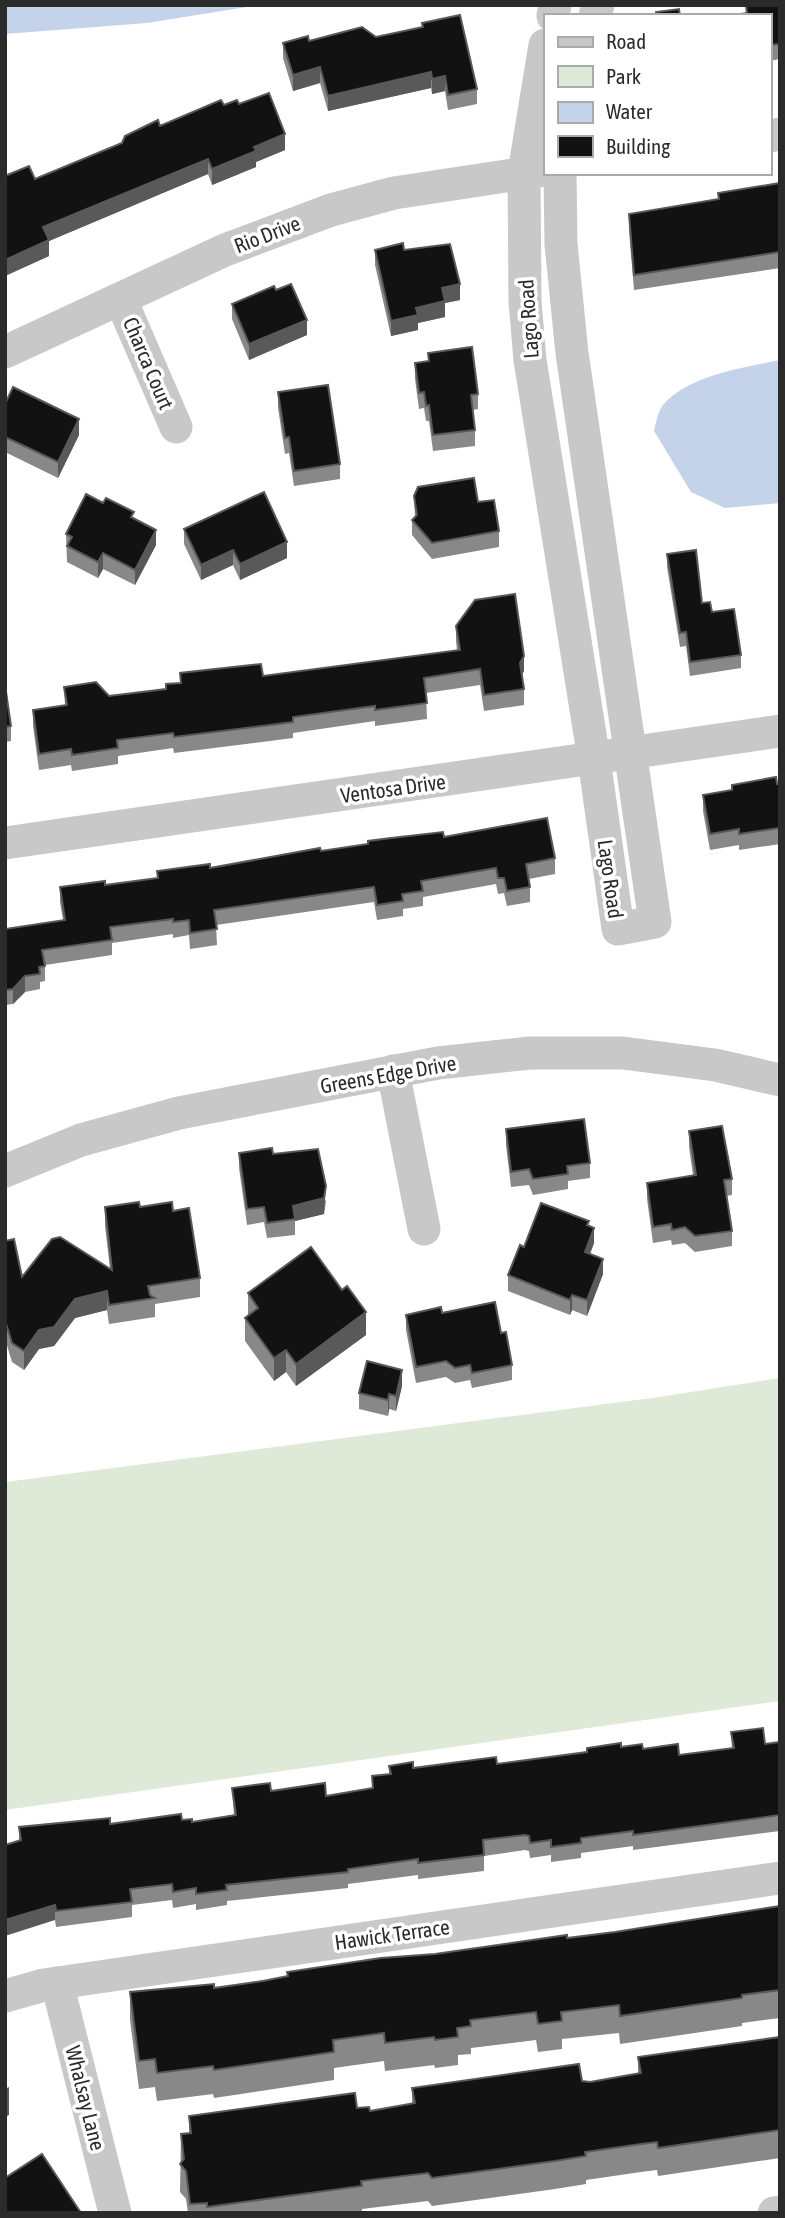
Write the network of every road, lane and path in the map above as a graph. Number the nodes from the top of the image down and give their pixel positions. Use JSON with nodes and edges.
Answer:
{"nodes":[{"id":1,"x":544,"y":58,"type":"edge"},
{"id":2,"x":535,"y":171,"type":"edge"},
{"id":3,"x":560,"y":175,"type":"edge"},
{"id":4,"x":121,"y":300,"type":"junction"},
{"id":5,"x":5,"y":352,"type":"edge"},
{"id":6,"x":176,"y":427,"type":"dead end"},
{"id":7,"x":780,"y":731,"type":"edge"},
{"id":8,"x":632,"y":753,"type":"junction"},
{"id":9,"x":594,"y":759,"type":"junction"},
{"id":10,"x":5,"y":843,"type":"edge"},
{"id":11,"x":393,"y":1071,"type":"junction"},
{"id":12,"x":780,"y":1080,"type":"edge"},
{"id":13,"x":5,"y":1171,"type":"edge"},
{"id":14,"x":424,"y":1229,"type":"dead end"},
{"id":15,"x":780,"y":1878,"type":"edge"},
{"id":16,"x":57,"y":1983,"type":"junction"},
{"id":17,"x":5,"y":1996,"type":"edge"},
{"id":18,"x":780,"y":2212,"type":"edge"},
{"id":19,"x":115,"y":2213,"type":"edge"},
{"id":20,"x":774,"y":2213,"type":"edge"}],
"edges":[{"from":1,"to":2,"type":"street","name":"Lago Road"},
{"from":2,"to":4,"type":"street","name":"Rio Drive"},
{"from":2,"to":9,"type":"street","name":"Lago Road"},
{"from":3,"to":8,"type":"street","name":"Lago Road"},
{"from":4,"to":5,"type":"street","name":"Rio Drive"},
{"from":4,"to":6,"type":"street","name":"Charca Court"},
{"from":7,"to":8,"type":"street","name":"Ventosa Drive"},
{"from":8,"to":9,"type":"street","name":"Ventosa Drive"},
{"from":8,"to":9,"type":"street","name":"Lago Road"},
{"from":9,"to":10,"type":"street","name":"Ventosa Drive"},
{"from":11,"to":12,"type":"street","name":"Greens Edge Drive"},
{"from":11,"to":13,"type":"street","name":"Greens Edge Drive"},
{"from":11,"to":14,"type":"street"},
{"from":15,"to":16,"type":"street","name":"Hawick Terrace"},
{"from":16,"to":17,"type":"street","name":"Hawick Terrace"},
{"from":16,"to":19,"type":"street","name":"Whalsay Lane"},
{"from":18,"to":20,"type":"street"}]}
